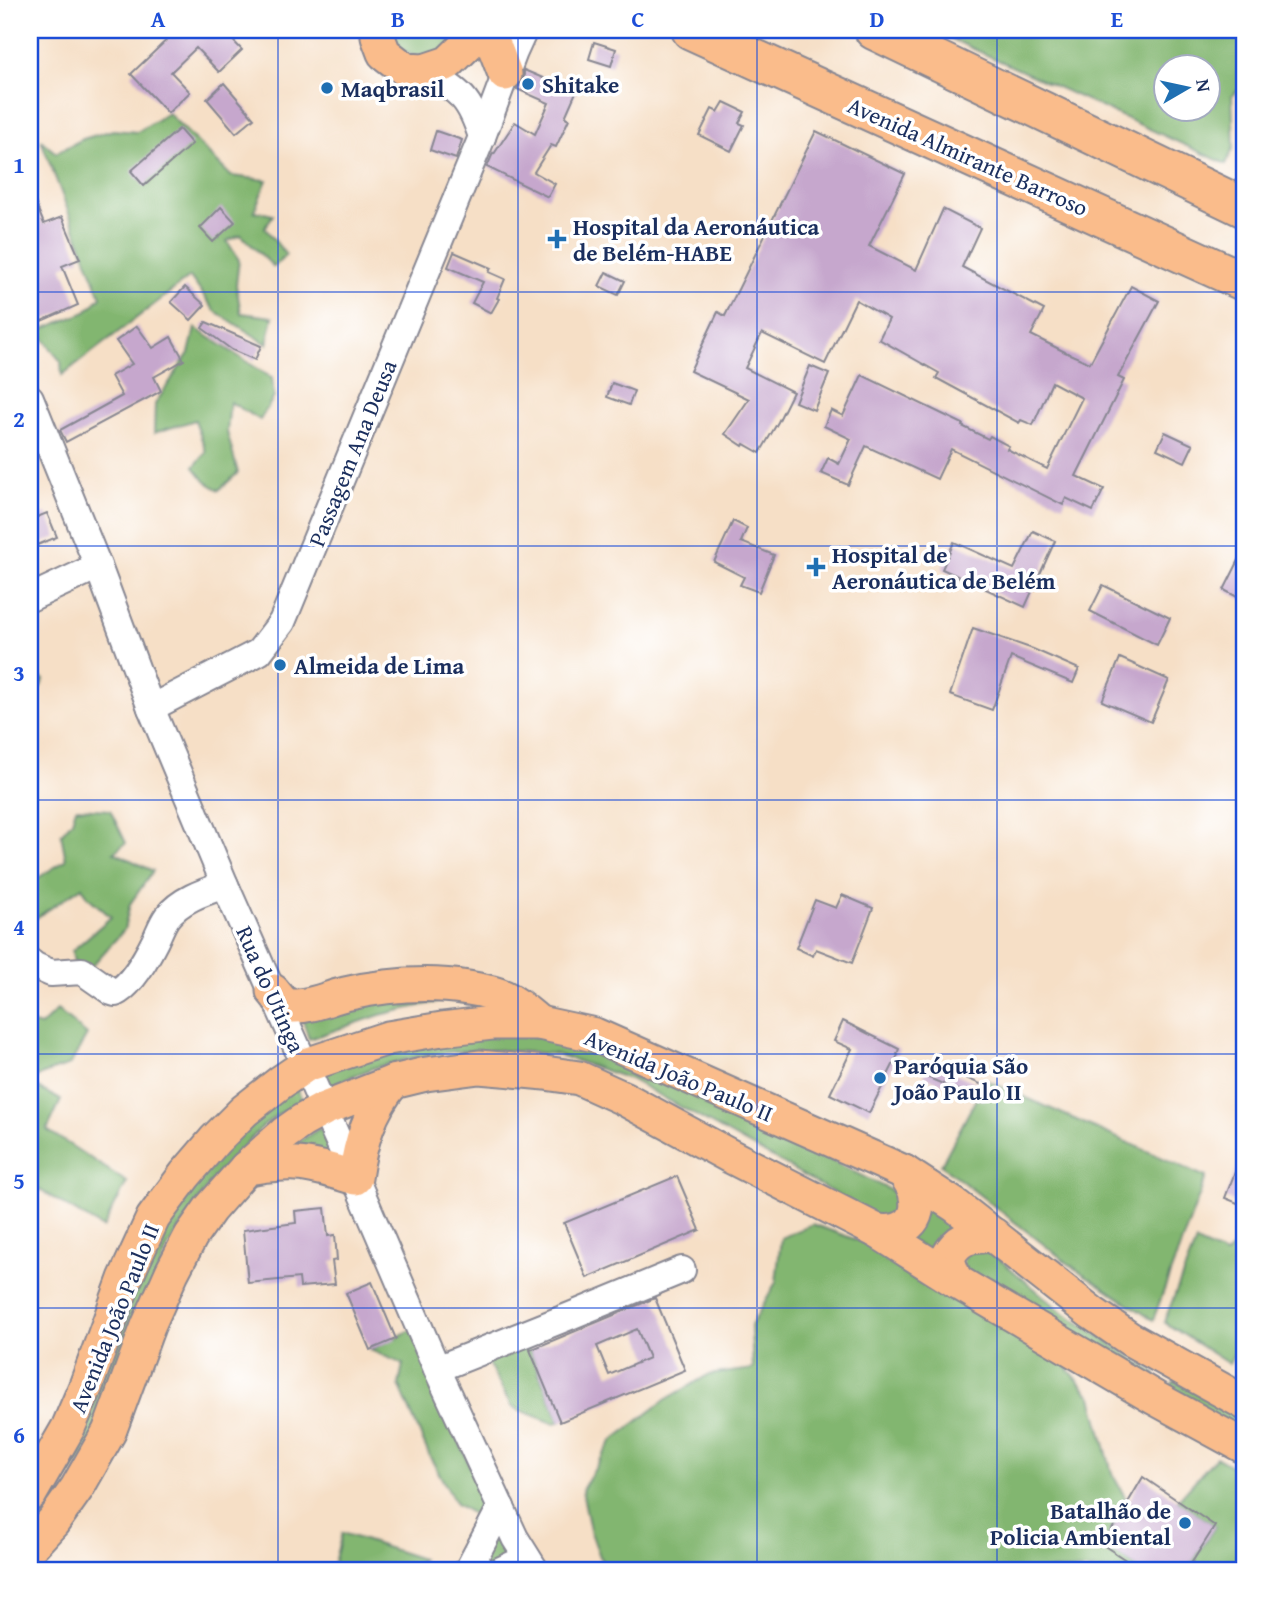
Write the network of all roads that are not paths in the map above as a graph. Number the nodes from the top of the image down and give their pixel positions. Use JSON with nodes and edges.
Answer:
{"nodes":[{"id":1,"x":377,"y":30,"type":"edge"},
{"id":2,"x":482,"y":30,"type":"edge"},
{"id":3,"x":488,"y":30,"type":"edge"},
{"id":4,"x":524,"y":30,"type":"edge"},
{"id":5,"x":691,"y":30,"type":"edge"},
{"id":6,"x":874,"y":30,"type":"edge"},
{"id":7,"x":424,"y":71,"type":"junction"},
{"id":8,"x":505,"y":74,"type":"junction"},
{"id":9,"x":482,"y":137,"type":"junction"},
{"id":10,"x":1245,"y":208,"type":"edge"},
{"id":11,"x":1245,"y":282,"type":"edge"},
{"id":12,"x":30,"y":398,"type":"edge"},
{"id":13,"x":98,"y":566,"type":"junction"},
{"id":14,"x":30,"y":598,"type":"edge"},
{"id":15,"x":151,"y":708,"type":"junction"},
{"id":16,"x":225,"y":885,"type":"junction"},
{"id":17,"x":30,"y":962,"type":"edge"},
{"id":18,"x":273,"y":991,"type":"junction"},
{"id":19,"x":312,"y":1004,"type":"junction"},
{"id":20,"x":539,"y":1023,"type":"junction"},
{"id":21,"x":291,"y":1032,"type":"junction"},
{"id":22,"x":306,"y":1065,"type":"junction"},
{"id":23,"x":393,"y":1082,"type":"junction"},
{"id":24,"x":324,"y":1109,"type":"junction"},
{"id":25,"x":246,"y":1168,"type":"junction"},
{"id":26,"x":904,"y":1172,"type":"junction"},
{"id":27,"x":355,"y":1178,"type":"junction"},
{"id":28,"x":877,"y":1231,"type":"junction"},
{"id":29,"x":994,"y":1236,"type":"junction"},
{"id":30,"x":682,"y":1269,"type":"dead end"},
{"id":31,"x":959,"y":1283,"type":"junction"},
{"id":32,"x":437,"y":1369,"type":"junction"},
{"id":33,"x":1245,"y":1403,"type":"edge"},
{"id":34,"x":1245,"y":1447,"type":"edge"},
{"id":35,"x":30,"y":1494,"type":"edge"},
{"id":36,"x":501,"y":1507,"type":"junction"},
{"id":37,"x":30,"y":1547,"type":"edge"},
{"id":38,"x":531,"y":1564,"type":"edge"},
{"id":39,"x":468,"y":1570,"type":"edge"},
{"id":40,"x":501,"y":1570,"type":"edge"}],
"edges":[{"from":1,"to":7,"type":"main road"},
{"from":2,"to":7,"type":"main road"},
{"from":3,"to":8,"type":"main road"},
{"from":4,"to":8,"type":"street","name":"Passagem Ana Deusa"},
{"from":5,"to":11,"type":"highway","name":"Avenida Almirante Barroso"},
{"from":6,"to":10,"type":"highway"},
{"from":7,"to":9,"type":"street"},
{"from":8,"to":9,"type":"street","name":"Passagem Ana Deusa"},
{"from":9,"to":15,"type":"street","name":"Passagem Ana Deusa"},
{"from":12,"to":13,"type":"street","name":"Rua do Utinga"},
{"from":13,"to":14,"type":"street"},
{"from":13,"to":15,"type":"street","name":"Rua do Utinga"},
{"from":15,"to":16,"type":"street","name":"Rua do Utinga"},
{"from":16,"to":17,"type":"street"},
{"from":16,"to":18,"type":"street","name":"Rua do Utinga"},
{"from":18,"to":19,"type":"main road"},
{"from":18,"to":21,"type":"street","name":"Rua do Utinga"},
{"from":19,"to":20,"type":"main road"},
{"from":19,"to":21,"type":"main road"},
{"from":20,"to":22,"type":"main road","name":"Avenida João Paulo II"},
{"from":20,"to":26,"type":"main road","name":"Avenida João Paulo II"},
{"from":21,"to":22,"type":"street","name":"Rua do Utinga"},
{"from":22,"to":24,"type":"street","name":"Rua do Utinga"},
{"from":22,"to":35,"type":"main road","name":"Avenida João Paulo II"},
{"from":23,"to":24,"type":"main road","name":"Avenida João Paulo II"},
{"from":23,"to":27,"type":"main road"},
{"from":23,"to":28,"type":"main road","name":"Avenida João Paulo II"},
{"from":24,"to":25,"type":"main road","name":"Avenida João Paulo II"},
{"from":24,"to":27,"type":"street","name":"Rua do Utinga"},
{"from":25,"to":27,"type":"main road"},
{"from":25,"to":37,"type":"main road","name":"Avenida João Paulo II"},
{"from":26,"to":28,"type":"main road"},
{"from":26,"to":29,"type":"main road","name":"Avenida João Paulo II"},
{"from":27,"to":32,"type":"street","name":"Rua do Utinga"},
{"from":28,"to":31,"type":"main road","name":"Avenida João Paulo II"},
{"from":29,"to":31,"type":"main road"},
{"from":29,"to":33,"type":"main road","name":"Avenida João Paulo II"},
{"from":30,"to":32,"type":"street"},
{"from":31,"to":34,"type":"main road","name":"Avenida João Paulo II"},
{"from":32,"to":36,"type":"street","name":"Rua do Utinga"},
{"from":36,"to":38,"type":"street","name":"Rua do Utinga"},
{"from":36,"to":39,"type":"street"},
{"from":38,"to":40,"type":"street"}]}
